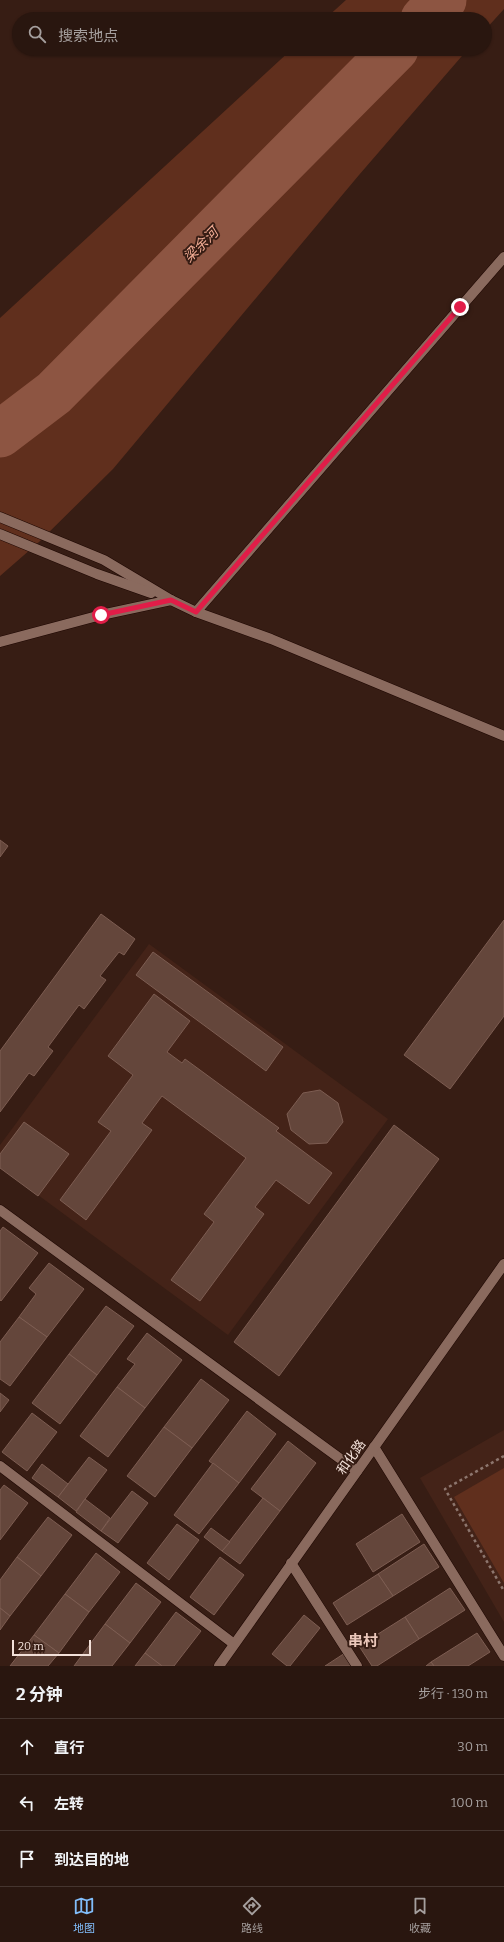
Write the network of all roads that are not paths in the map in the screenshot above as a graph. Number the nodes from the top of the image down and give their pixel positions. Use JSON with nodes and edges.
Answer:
{"nodes":[{"id":1,"x":504,"y":257,"type":"edge"},
{"id":2,"x":0,"y":517,"type":"edge"},
{"id":3,"x":0,"y":534,"type":"edge"},
{"id":4,"x":171,"y":600,"type":"junction"},
{"id":5,"x":196,"y":612,"type":"junction"},
{"id":6,"x":0,"y":642,"type":"edge"},
{"id":7,"x":504,"y":736,"type":"edge"},
{"id":8,"x":0,"y":1210,"type":"edge"},
{"id":9,"x":504,"y":1264,"type":"edge"},
{"id":10,"x":374,"y":1446,"type":"junction"},
{"id":11,"x":0,"y":1466,"type":"edge"},
{"id":12,"x":357,"y":1471,"type":"junction"},
{"id":13,"x":292,"y":1564,"type":"junction"},
{"id":14,"x":234,"y":1644,"type":"junction"},
{"id":15,"x":504,"y":1656,"type":"edge"},
{"id":16,"x":219,"y":1666,"type":"edge"},
{"id":17,"x":357,"y":1666,"type":"edge"}],
"edges":[{"from":1,"to":5,"type":"street"},
{"from":2,"to":4,"type":"street"},
{"from":3,"to":4,"type":"street"},
{"from":4,"to":5,"type":"street"},
{"from":4,"to":6,"type":"street"},
{"from":5,"to":7,"type":"street"},
{"from":8,"to":12,"type":"street"},
{"from":9,"to":10,"type":"street","name":"和化路"},
{"from":10,"to":12,"type":"street","name":"和化路"},
{"from":10,"to":15,"type":"street"},
{"from":11,"to":14,"type":"street"},
{"from":12,"to":13,"type":"street","name":"和化路"},
{"from":13,"to":14,"type":"street","name":"和化路"},
{"from":13,"to":17,"type":"street"},
{"from":14,"to":16,"type":"street","name":"和化路"}]}
